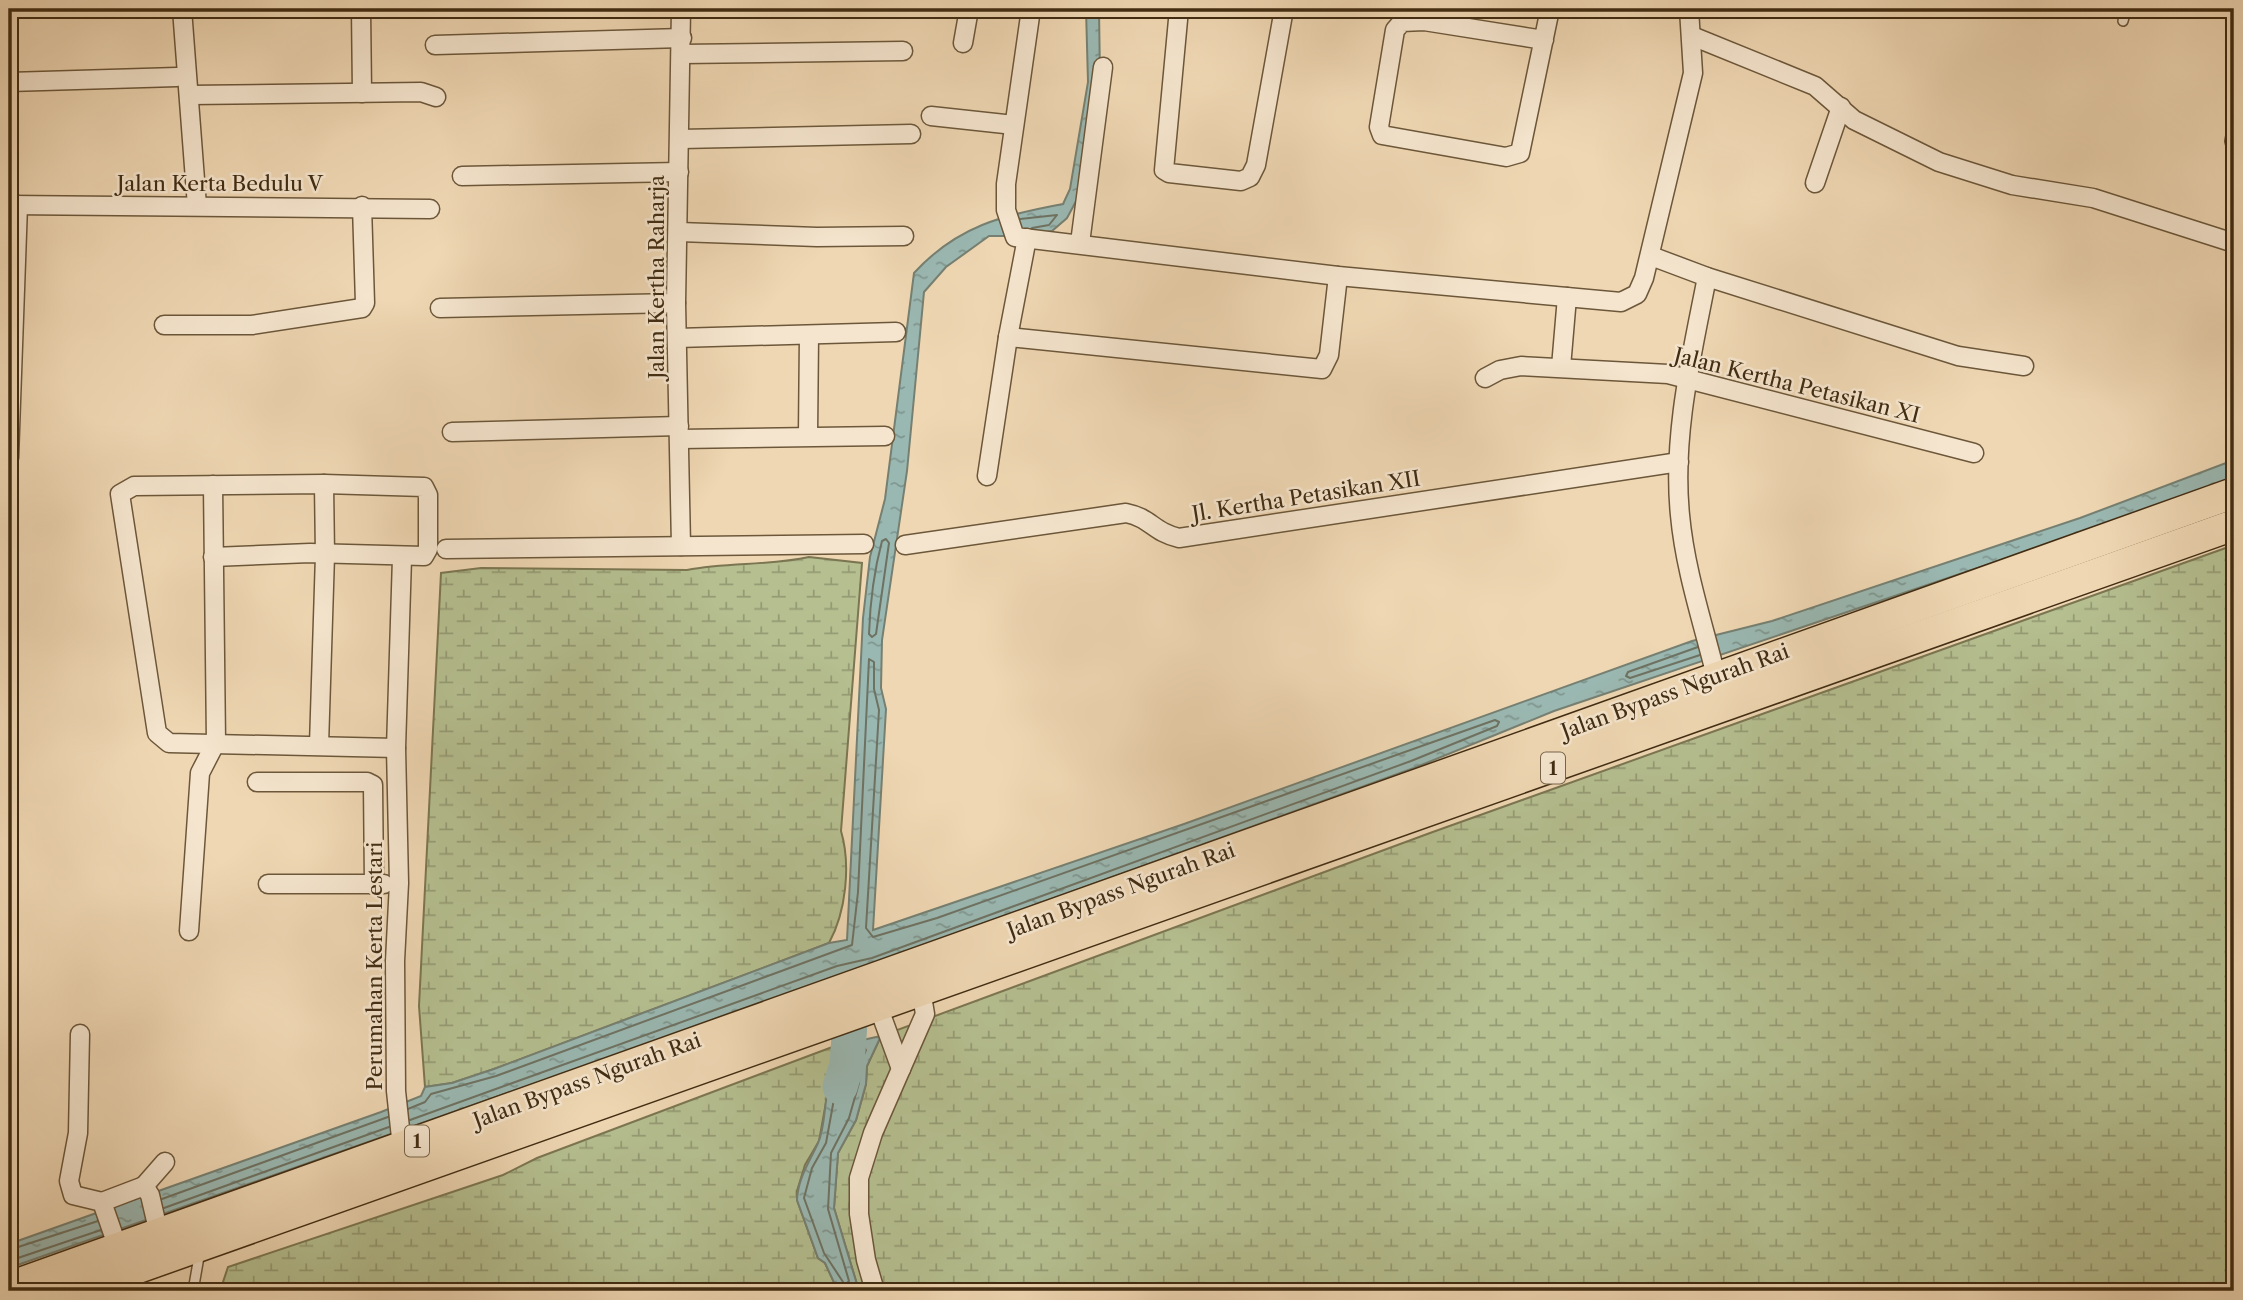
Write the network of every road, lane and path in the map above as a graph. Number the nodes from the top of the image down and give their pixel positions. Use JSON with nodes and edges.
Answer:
{"nodes":[{"id":1,"x":182,"y":9,"type":"edge"},
{"id":2,"x":361,"y":9,"type":"edge"},
{"id":3,"x":681,"y":9,"type":"edge"},
{"id":4,"x":969,"y":9,"type":"edge"},
{"id":5,"x":1031,"y":9,"type":"edge"},
{"id":6,"x":1180,"y":9,"type":"edge"},
{"id":7,"x":1284,"y":9,"type":"edge"},
{"id":8,"x":1550,"y":9,"type":"edge"},
{"id":9,"x":1689,"y":9,"type":"edge"},
{"id":10,"x":2126,"y":9,"type":"edge"},
{"id":11,"x":2123,"y":21,"type":"dead end"},
{"id":12,"x":1692,"y":36,"type":"junction"},
{"id":13,"x":1544,"y":40,"type":"junction"},
{"id":14,"x":963,"y":43,"type":"dead end"},
{"id":15,"x":435,"y":45,"type":"dead end"},
{"id":16,"x":682,"y":46,"type":"junction"},
{"id":17,"x":902,"y":51,"type":"dead end"},
{"id":18,"x":1103,"y":66,"type":"dead end"},
{"id":19,"x":177,"y":76,"type":"dead end"},
{"id":20,"x":9,"y":82,"type":"edge"},
{"id":21,"x":362,"y":93,"type":"junction"},
{"id":22,"x":189,"y":95,"type":"junction"},
{"id":23,"x":436,"y":97,"type":"dead end"},
{"id":24,"x":1841,"y":107,"type":"junction"},
{"id":25,"x":932,"y":116,"type":"dead end"},
{"id":26,"x":2234,"y":120,"type":"edge"},
{"id":27,"x":1014,"y":125,"type":"junction"},
{"id":28,"x":911,"y":134,"type":"dead end"},
{"id":29,"x":681,"y":139,"type":"junction"},
{"id":30,"x":2234,"y":157,"type":"edge"},
{"id":31,"x":678,"y":172,"type":"junction"},
{"id":32,"x":462,"y":176,"type":"dead end"},
{"id":33,"x":1815,"y":183,"type":"dead end"},
{"id":34,"x":13,"y":205,"type":"edge"},
{"id":35,"x":197,"y":206,"type":"junction"},
{"id":36,"x":362,"y":206,"type":"junction"},
{"id":37,"x":430,"y":209,"type":"dead end"},
{"id":38,"x":678,"y":232,"type":"junction"},
{"id":39,"x":904,"y":236,"type":"dead end"},
{"id":40,"x":1021,"y":238,"type":"junction"},
{"id":41,"x":1080,"y":243,"type":"junction"},
{"id":42,"x":2234,"y":243,"type":"edge"},
{"id":43,"x":1651,"y":256,"type":"junction"},
{"id":44,"x":1338,"y":276,"type":"junction"},
{"id":45,"x":1707,"y":277,"type":"junction"},
{"id":46,"x":1567,"y":297,"type":"junction"},
{"id":47,"x":676,"y":303,"type":"junction"},
{"id":48,"x":440,"y":309,"type":"dead end"},
{"id":49,"x":164,"y":325,"type":"dead end"},
{"id":50,"x":896,"y":332,"type":"dead end"},
{"id":51,"x":809,"y":335,"type":"junction"},
{"id":52,"x":1008,"y":337,"type":"junction"},
{"id":53,"x":677,"y":338,"type":"junction"},
{"id":54,"x":2024,"y":366,"type":"dead end"},
{"id":55,"x":1561,"y":367,"type":"junction"},
{"id":56,"x":1485,"y":378,"type":"dead end"},
{"id":57,"x":1688,"y":379,"type":"junction"},
{"id":58,"x":452,"y":432,"type":"dead end"},
{"id":59,"x":680,"y":432,"type":"junction"},
{"id":60,"x":808,"y":435,"type":"junction"},
{"id":61,"x":884,"y":436,"type":"dead end"},
{"id":62,"x":1974,"y":453,"type":"dead end"},
{"id":63,"x":9,"y":458,"type":"edge"},
{"id":64,"x":1679,"y":462,"type":"junction"},
{"id":65,"x":987,"y":476,"type":"dead end"},
{"id":66,"x":324,"y":484,"type":"junction"},
{"id":67,"x":212,"y":485,"type":"junction"},
{"id":68,"x":2234,"y":493,"type":"edge"},
{"id":69,"x":2234,"y":526,"type":"edge"},
{"id":70,"x":864,"y":544,"type":"dead end"},
{"id":71,"x":681,"y":545,"type":"junction"},
{"id":72,"x":905,"y":545,"type":"dead end"},
{"id":73,"x":446,"y":549,"type":"dead end"},
{"id":74,"x":325,"y":555,"type":"junction"},
{"id":75,"x":212,"y":557,"type":"junction"},
{"id":76,"x":402,"y":558,"type":"junction"},
{"id":77,"x":1714,"y":670,"type":"junction"},
{"id":78,"x":216,"y":742,"type":"junction"},
{"id":79,"x":319,"y":745,"type":"junction"},
{"id":80,"x":396,"y":748,"type":"junction"},
{"id":81,"x":257,"y":782,"type":"dead end"},
{"id":82,"x":399,"y":883,"type":"junction"},
{"id":83,"x":268,"y":884,"type":"dead end"},
{"id":84,"x":374,"y":885,"type":"junction"},
{"id":85,"x":189,"y":931,"type":"dead end"},
{"id":86,"x":921,"y":990,"type":"junction"},
{"id":87,"x":875,"y":997,"type":"junction"},
{"id":88,"x":80,"y":1034,"type":"dead end"},
{"id":89,"x":901,"y":1069,"type":"junction"},
{"id":90,"x":401,"y":1139,"type":"junction"},
{"id":91,"x":165,"y":1161,"type":"dead end"},
{"id":92,"x":147,"y":1190,"type":"junction"},
{"id":93,"x":103,"y":1206,"type":"junction"},
{"id":94,"x":157,"y":1229,"type":"junction"},
{"id":95,"x":115,"y":1242,"type":"junction"},
{"id":96,"x":201,"y":1246,"type":"junction"},
{"id":97,"x":9,"y":1287,"type":"edge"},
{"id":98,"x":73,"y":1291,"type":"edge"},
{"id":99,"x":193,"y":1291,"type":"edge"},
{"id":100,"x":875,"y":1291,"type":"edge"}],
"edges":[{"from":1,"to":22,"type":"street"},
{"from":2,"to":21,"type":"street"},
{"from":3,"to":16,"type":"street","name":"Jalan Kertha Raharja"},
{"from":4,"to":14,"type":"street"},
{"from":5,"to":27,"type":"street"},
{"from":6,"to":7,"type":"street"},
{"from":8,"to":13,"type":"street"},
{"from":9,"to":12,"type":"street"},
{"from":10,"to":11,"type":"lane"},
{"from":12,"to":24,"type":"street"},
{"from":12,"to":43,"type":"street"},
{"from":13,"to":13,"type":"street"},
{"from":15,"to":16,"type":"street"},
{"from":16,"to":17,"type":"street"},
{"from":16,"to":29,"type":"street","name":"Jalan Kertha Raharja"},
{"from":18,"to":41,"type":"street"},
{"from":19,"to":20,"type":"street"},
{"from":21,"to":22,"type":"street"},
{"from":21,"to":23,"type":"street"},
{"from":22,"to":35,"type":"street"},
{"from":24,"to":33,"type":"street"},
{"from":24,"to":42,"type":"street"},
{"from":25,"to":27,"type":"street"},
{"from":26,"to":30,"type":"lane"},
{"from":27,"to":40,"type":"street"},
{"from":28,"to":29,"type":"street"},
{"from":29,"to":31,"type":"street","name":"Jalan Kertha Raharja"},
{"from":31,"to":32,"type":"street"},
{"from":31,"to":38,"type":"street","name":"Jalan Kertha Raharja"},
{"from":34,"to":35,"type":"street","name":"Jalan Kerta Bedulu V"},
{"from":34,"to":63,"type":"street"},
{"from":35,"to":36,"type":"street","name":"Jalan Kerta Bedulu V"},
{"from":36,"to":37,"type":"street","name":"Jalan Kerta Bedulu V"},
{"from":36,"to":49,"type":"street"},
{"from":38,"to":39,"type":"street"},
{"from":38,"to":47,"type":"street","name":"Jalan Kertha Raharja"},
{"from":40,"to":41,"type":"street"},
{"from":40,"to":52,"type":"street"},
{"from":41,"to":44,"type":"street"},
{"from":43,"to":45,"type":"street"},
{"from":43,"to":46,"type":"street"},
{"from":44,"to":46,"type":"street"},
{"from":44,"to":52,"type":"street"},
{"from":45,"to":54,"type":"street"},
{"from":45,"to":57,"type":"street"},
{"from":46,"to":55,"type":"street"},
{"from":47,"to":48,"type":"street"},
{"from":47,"to":53,"type":"street","name":"Jalan Kertha Raharja"},
{"from":50,"to":51,"type":"street"},
{"from":51,"to":53,"type":"street"},
{"from":51,"to":60,"type":"street"},
{"from":52,"to":65,"type":"street"},
{"from":53,"to":59,"type":"street","name":"Jalan Kertha Raharja"},
{"from":55,"to":56,"type":"street","name":"Jalan Kertha Petasikan XI"},
{"from":55,"to":57,"type":"street","name":"Jalan Kertha Petasikan XI"},
{"from":57,"to":62,"type":"street","name":"Jalan Kertha Petasikan XI"},
{"from":57,"to":64,"type":"street"},
{"from":58,"to":59,"type":"street"},
{"from":59,"to":60,"type":"street"},
{"from":59,"to":71,"type":"street","name":"Jalan Kertha Raharja"},
{"from":60,"to":61,"type":"street"},
{"from":64,"to":72,"type":"street","name":"Jl. Kertha Petasikan XII"},
{"from":64,"to":77,"type":"street"},
{"from":66,"to":67,"type":"street"},
{"from":66,"to":74,"type":"street"},
{"from":66,"to":76,"type":"street"},
{"from":67,"to":75,"type":"street"},
{"from":67,"to":78,"type":"street"},
{"from":68,"to":77,"type":"highway","name":"Jalan Bypass Ngurah Rai","number":"1"},
{"from":69,"to":86,"type":"highway","name":"Jalan Bypass Ngurah Rai","number":"1"},
{"from":70,"to":71,"type":"street"},
{"from":71,"to":73,"type":"street"},
{"from":74,"to":75,"type":"street"},
{"from":74,"to":76,"type":"street"},
{"from":74,"to":79,"type":"street"},
{"from":75,"to":78,"type":"street"},
{"from":76,"to":80,"type":"street","name":"Perumahan Kerta Lestari"},
{"from":77,"to":87,"type":"highway","name":"Jalan Bypass Ngurah Rai","number":"1"},
{"from":78,"to":79,"type":"street"},
{"from":78,"to":85,"type":"street"},
{"from":79,"to":80,"type":"street"},
{"from":80,"to":82,"type":"street","name":"Perumahan Kerta Lestari"},
{"from":81,"to":84,"type":"street"},
{"from":82,"to":84,"type":"street"},
{"from":82,"to":90,"type":"street","name":"Perumahan Kerta Lestari"},
{"from":83,"to":84,"type":"street"},
{"from":86,"to":87,"type":"highway","name":"Jalan Bypass Ngurah Rai","number":"1"},
{"from":86,"to":89,"type":"street"},
{"from":87,"to":89,"type":"street"},
{"from":87,"to":90,"type":"highway","name":"Jalan Bypass Ngurah Rai","number":"1"},
{"from":87,"to":96,"type":"highway","name":"Jalan Bypass Ngurah Rai","number":"1"},
{"from":88,"to":93,"type":"street"},
{"from":89,"to":100,"type":"street"},
{"from":90,"to":94,"type":"highway","name":"Jalan Bypass Ngurah Rai","number":"1"},
{"from":91,"to":92,"type":"street"},
{"from":92,"to":93,"type":"street"},
{"from":92,"to":94,"type":"street"},
{"from":93,"to":95,"type":"street"},
{"from":94,"to":95,"type":"highway","name":"Jalan Bypass Ngurah Rai","number":"1"},
{"from":95,"to":97,"type":"highway","name":"Jalan Bypass Ngurah Rai","number":"1"},
{"from":96,"to":98,"type":"highway","name":"Jalan Bypass Ngurah Rai","number":"1"},
{"from":96,"to":99,"type":"lane"}]}
